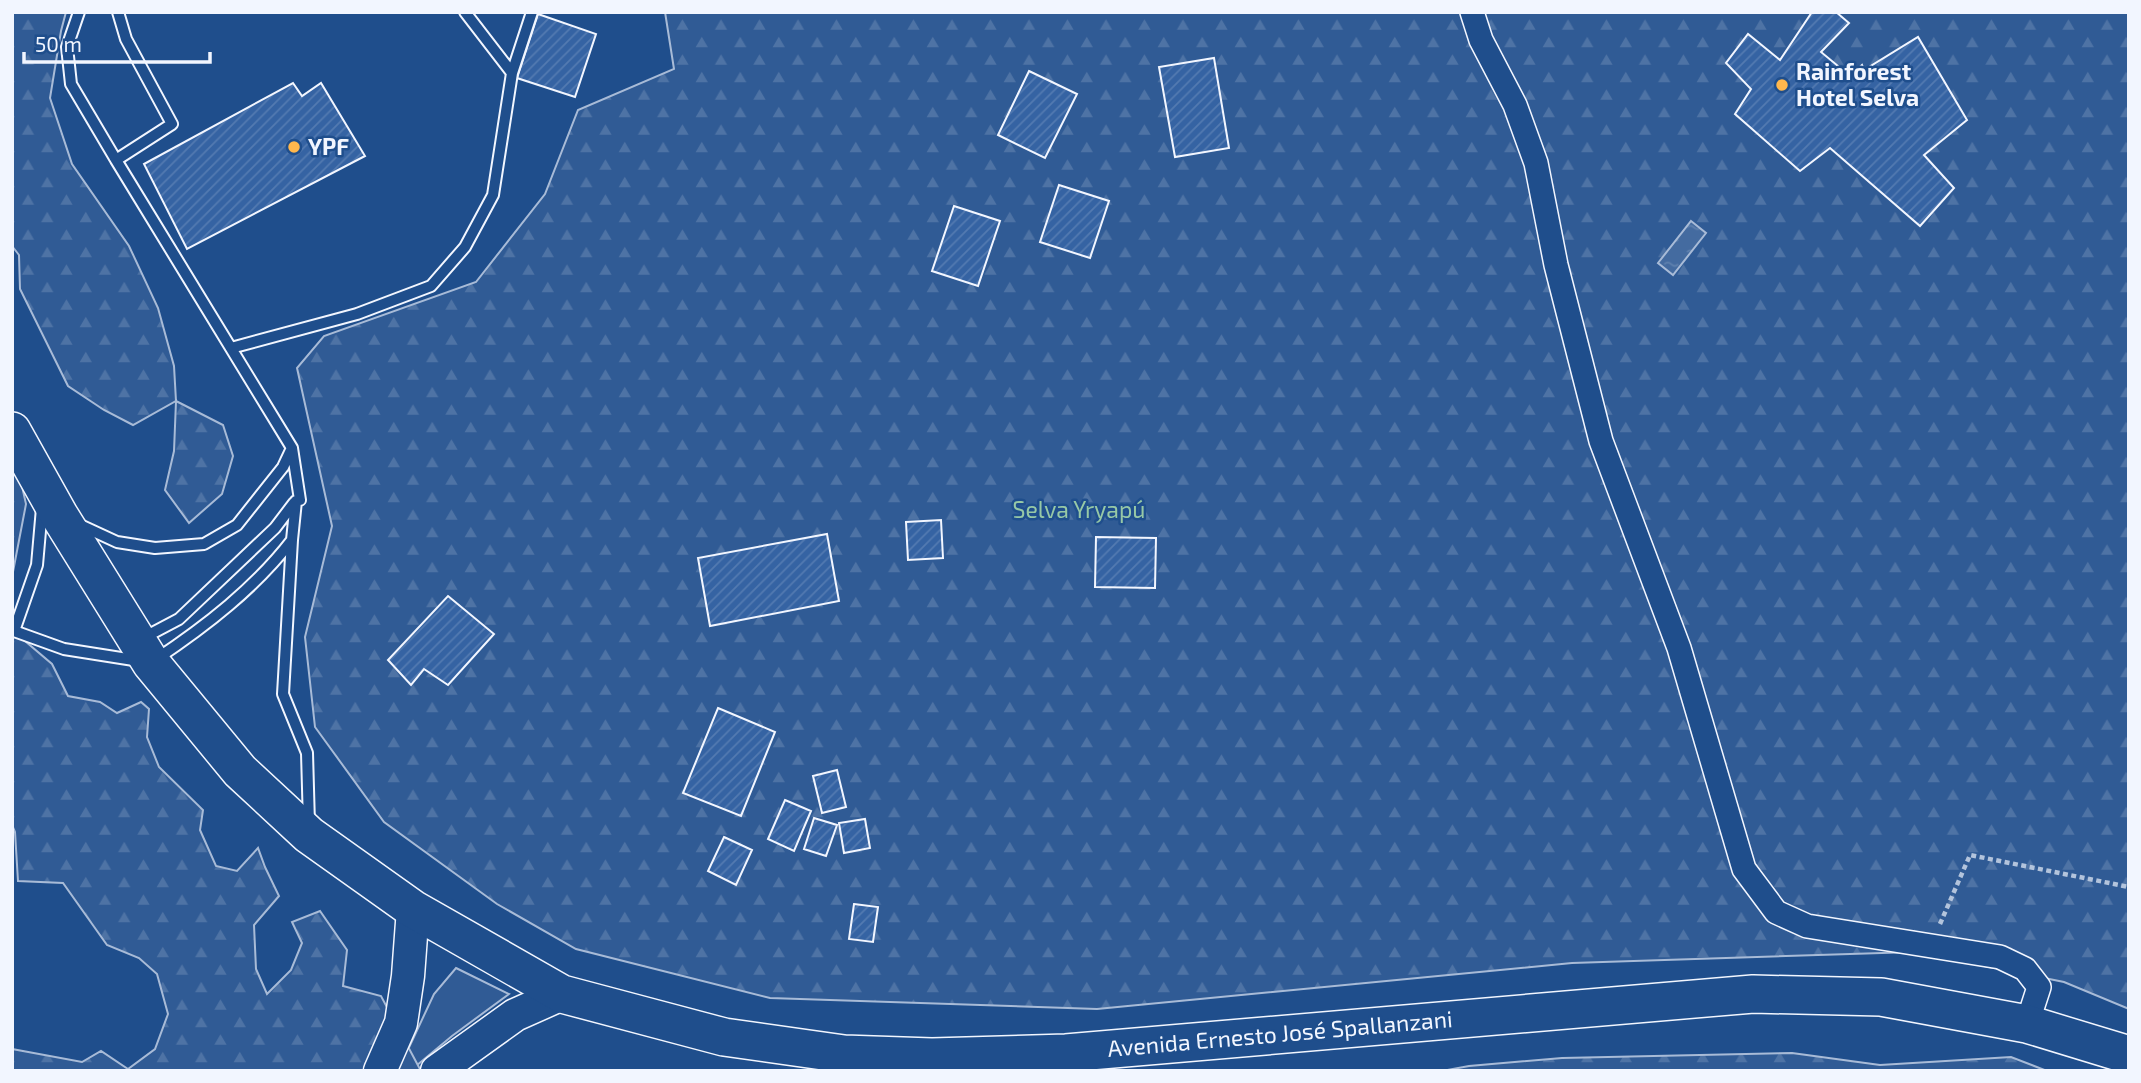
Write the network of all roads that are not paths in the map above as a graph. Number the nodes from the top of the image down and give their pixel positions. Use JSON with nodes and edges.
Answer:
{"nodes":[{"id":1,"x":79,"y":12,"type":"edge"},
{"id":2,"x":118,"y":12,"type":"edge"},
{"id":3,"x":465,"y":12,"type":"edge"},
{"id":4,"x":532,"y":12,"type":"edge"},
{"id":5,"x":1472,"y":12,"type":"edge"},
{"id":6,"x":512,"y":73,"type":"junction"},
{"id":7,"x":116,"y":160,"type":"junction"},
{"id":8,"x":231,"y":348,"type":"junction"},
{"id":9,"x":12,"y":431,"type":"edge"},
{"id":10,"x":292,"y":448,"type":"junction"},
{"id":11,"x":298,"y":500,"type":"junction"},
{"id":12,"x":51,"y":501,"type":"junction"},
{"id":13,"x":292,"y":540,"type":"junction"},
{"id":14,"x":13,"y":631,"type":"edge"},
{"id":15,"x":144,"y":652,"type":"junction"},
{"id":16,"x":309,"y":835,"type":"junction"},
{"id":17,"x":413,"y":909,"type":"junction"},
{"id":18,"x":562,"y":994,"type":"junction"},
{"id":19,"x":2027,"y":1024,"type":"junction"},
{"id":20,"x":2129,"y":1055,"type":"edge"},
{"id":21,"x":380,"y":1071,"type":"edge"},
{"id":22,"x":436,"y":1071,"type":"edge"}],
"edges":[{"from":1,"to":7,"type":"lane"},
{"from":2,"to":7,"type":"lane"},
{"from":3,"to":6,"type":"lane"},
{"from":4,"to":6,"type":"lane"},
{"from":5,"to":19,"type":"street"},
{"from":6,"to":8,"type":"lane"},
{"from":7,"to":8,"type":"lane"},
{"from":8,"to":10,"type":"lane"},
{"from":9,"to":12,"type":"highway","name":"Avenida Ernesto José Spallanzani"},
{"from":10,"to":11,"type":"lane"},
{"from":10,"to":12,"type":"lane"},
{"from":11,"to":13,"type":"lane"},
{"from":11,"to":15,"type":"lane"},
{"from":12,"to":14,"type":"lane"},
{"from":12,"to":15,"type":"highway","name":"Avenida Ernesto José Spallanzani"},
{"from":13,"to":15,"type":"lane"},
{"from":13,"to":16,"type":"lane"},
{"from":14,"to":15,"type":"lane"},
{"from":15,"to":16,"type":"highway","name":"Avenida Ernesto José Spallanzani"},
{"from":16,"to":17,"type":"highway","name":"Avenida Ernesto José Spallanzani"},
{"from":17,"to":18,"type":"highway","name":"Avenida Ernesto José Spallanzani"},
{"from":17,"to":21,"type":"main road"},
{"from":18,"to":19,"type":"highway","name":"Avenida Ernesto José Spallanzani"},
{"from":18,"to":22,"type":"main road"},
{"from":19,"to":20,"type":"highway","name":"Avenida Ernesto José Spallanzani"}]}
